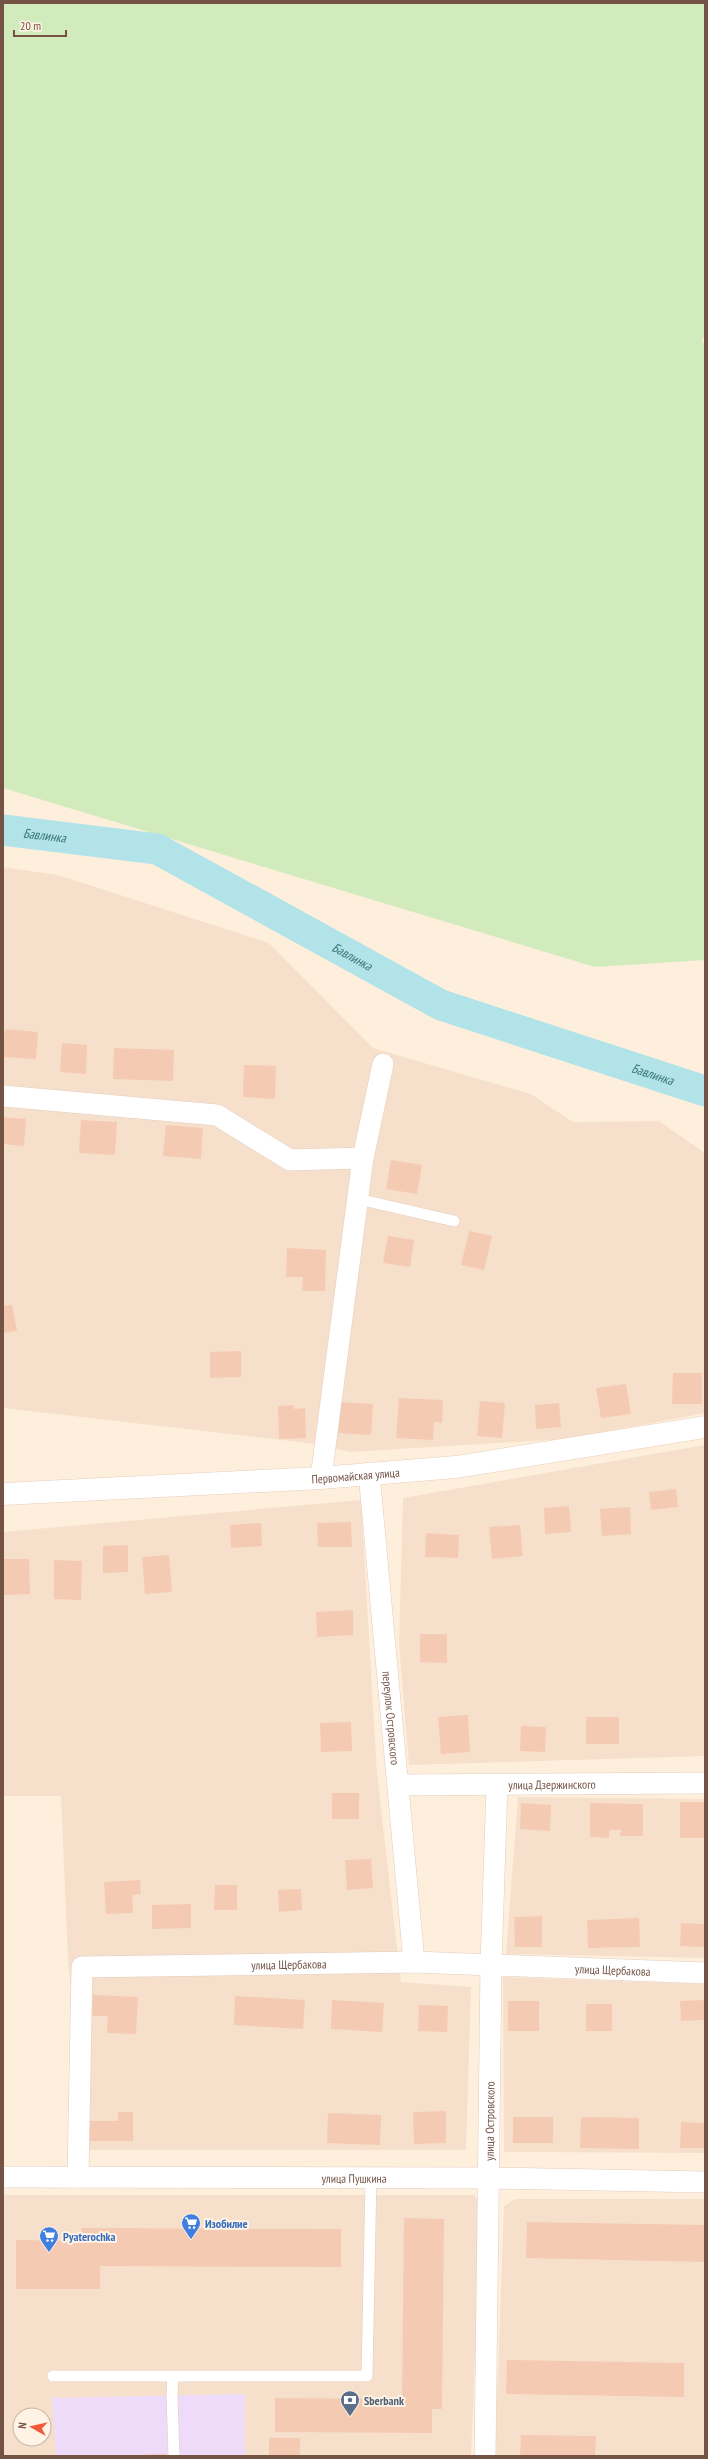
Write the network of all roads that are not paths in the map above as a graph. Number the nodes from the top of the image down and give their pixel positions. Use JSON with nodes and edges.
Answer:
{"nodes":[{"id":1,"x":383,"y":1064,"type":"dead end"},
{"id":2,"x":3,"y":1096,"type":"edge"},
{"id":3,"x":363,"y":1158,"type":"junction"},
{"id":4,"x":358,"y":1199,"type":"junction"},
{"id":5,"x":454,"y":1221,"type":"dead end"},
{"id":6,"x":705,"y":1427,"type":"edge"},
{"id":7,"x":370,"y":1473,"type":"junction"},
{"id":8,"x":321,"y":1478,"type":"junction"},
{"id":9,"x":3,"y":1494,"type":"edge"},
{"id":10,"x":705,"y":1783,"type":"edge"},
{"id":11,"x":399,"y":1785,"type":"junction"},
{"id":12,"x":497,"y":1786,"type":"junction"},
{"id":13,"x":414,"y":1962,"type":"junction"},
{"id":14,"x":491,"y":1965,"type":"junction"},
{"id":15,"x":705,"y":1973,"type":"edge"},
{"id":16,"x":3,"y":2177,"type":"edge"},
{"id":17,"x":78,"y":2177,"type":"junction"},
{"id":18,"x":371,"y":2177,"type":"junction"},
{"id":19,"x":488,"y":2178,"type":"junction"},
{"id":20,"x":705,"y":2182,"type":"edge"},
{"id":21,"x":53,"y":2376,"type":"dead end"},
{"id":22,"x":173,"y":2376,"type":"junction"},
{"id":23,"x":174,"y":2456,"type":"edge"},
{"id":24,"x":485,"y":2456,"type":"edge"}],
"edges":[{"from":1,"to":3,"type":"street"},
{"from":2,"to":3,"type":"street"},
{"from":3,"to":4,"type":"street"},
{"from":4,"to":5,"type":"lane"},
{"from":4,"to":8,"type":"street"},
{"from":6,"to":7,"type":"street","name":"Первомайская улица"},
{"from":7,"to":8,"type":"street","name":"Первомайская улица"},
{"from":7,"to":11,"type":"street","name":"переулок Островского"},
{"from":8,"to":9,"type":"street","name":"Первомайская улица"},
{"from":10,"to":12,"type":"street","name":"улица Дзержинского"},
{"from":11,"to":12,"type":"street","name":"улица Дзержинского"},
{"from":11,"to":13,"type":"street","name":"переулок Островского"},
{"from":12,"to":14,"type":"street","name":"улица Островского"},
{"from":13,"to":14,"type":"street","name":"улица Щербакова"},
{"from":13,"to":17,"type":"street","name":"улица Щербакова"},
{"from":14,"to":15,"type":"street","name":"улица Щербакова"},
{"from":14,"to":19,"type":"street","name":"улица Островского"},
{"from":16,"to":17,"type":"street","name":"улица Пушкина"},
{"from":17,"to":18,"type":"street","name":"улица Пушкина"},
{"from":18,"to":19,"type":"street","name":"улица Пушкина"},
{"from":18,"to":22,"type":"lane"},
{"from":19,"to":20,"type":"street","name":"улица Пушкина"},
{"from":19,"to":24,"type":"street","name":"улица Островского"},
{"from":21,"to":22,"type":"lane"},
{"from":22,"to":23,"type":"lane"}]}
